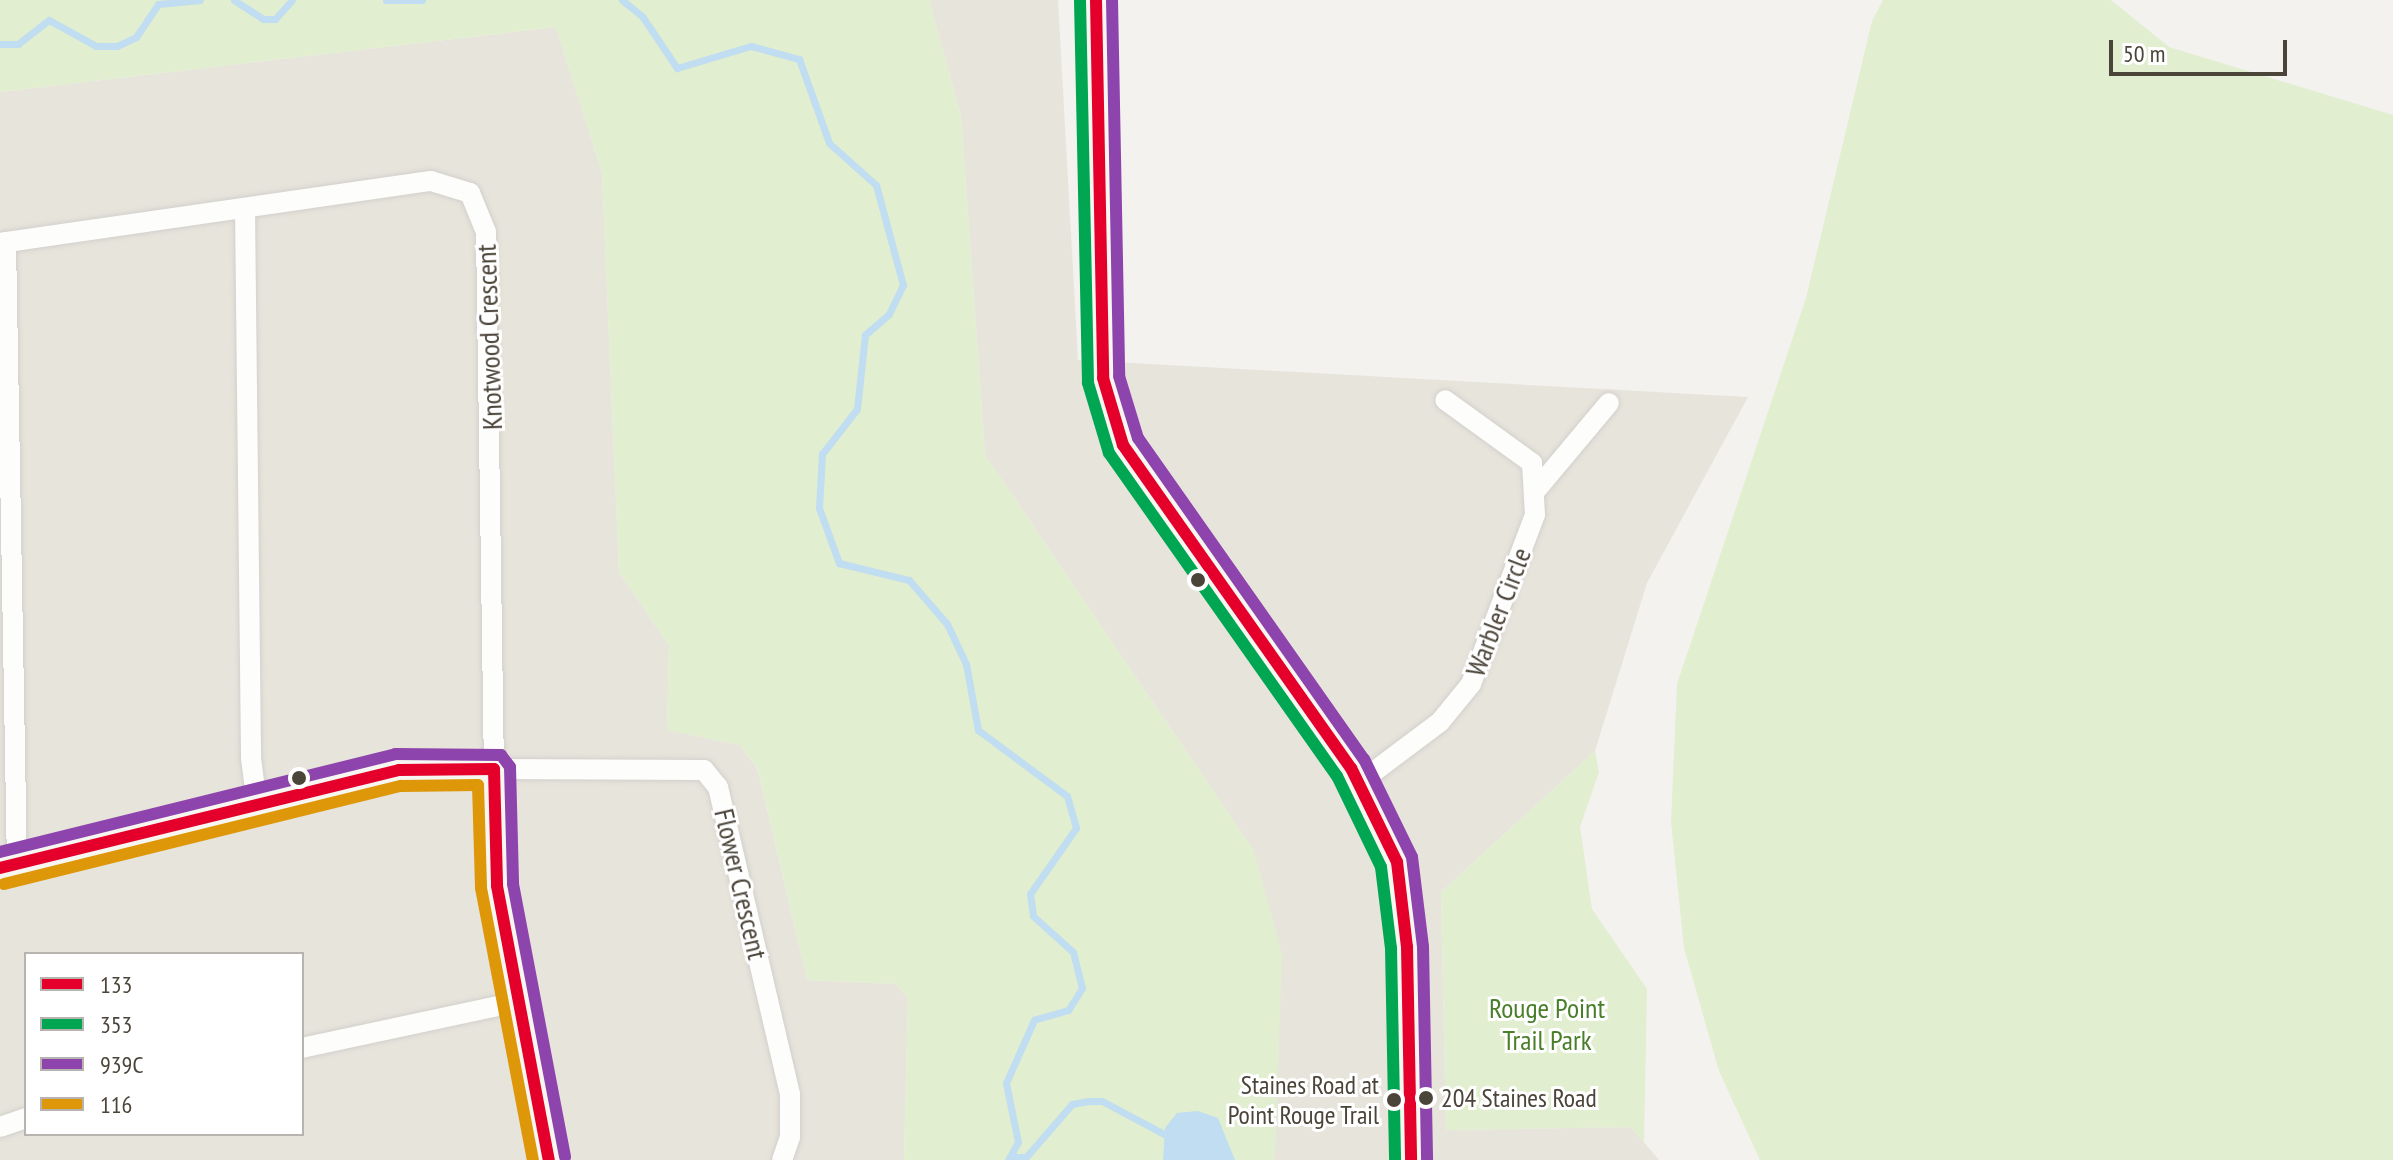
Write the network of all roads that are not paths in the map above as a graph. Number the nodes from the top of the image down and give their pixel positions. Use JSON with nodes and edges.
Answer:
{"nodes":[{"id":1,"x":1096,"y":0,"type":"edge"},
{"id":2,"x":245,"y":208,"type":"junction"},
{"id":3,"x":3,"y":243,"type":"edge"},
{"id":4,"x":1445,"y":400,"type":"dead end"},
{"id":5,"x":1609,"y":403,"type":"dead end"},
{"id":6,"x":1537,"y":489,"type":"junction"},
{"id":7,"x":494,"y":769,"type":"junction"},
{"id":8,"x":1360,"y":782,"type":"junction"},
{"id":9,"x":257,"y":805,"type":"junction"},
{"id":10,"x":8,"y":866,"type":"edge"},
{"id":11,"x":516,"y":1002,"type":"junction"},
{"id":12,"x":304,"y":1048,"type":"edge"},
{"id":13,"x":24,"y":1119,"type":"edge"},
{"id":14,"x":0,"y":1127,"type":"edge"},
{"id":15,"x":549,"y":1160,"type":"edge"},
{"id":16,"x":782,"y":1160,"type":"edge"},
{"id":17,"x":1411,"y":1160,"type":"edge"}],
"edges":[{"from":1,"to":8,"type":"street"},
{"from":2,"to":3,"type":"street","name":"Knotwood Crescent"},
{"from":2,"to":7,"type":"street","name":"Knotwood Crescent"},
{"from":2,"to":9,"type":"street"},
{"from":3,"to":10,"type":"street"},
{"from":4,"to":6,"type":"street"},
{"from":5,"to":6,"type":"street","name":"Warbler Circle"},
{"from":6,"to":8,"type":"street","name":"Warbler Circle"},
{"from":7,"to":9,"type":"street"},
{"from":7,"to":11,"type":"street"},
{"from":7,"to":16,"type":"street","name":"Flower Crescent"},
{"from":8,"to":17,"type":"street"},
{"from":9,"to":10,"type":"street"},
{"from":11,"to":12,"type":"street"},
{"from":11,"to":15,"type":"street"},
{"from":13,"to":14,"type":"street"}]}
